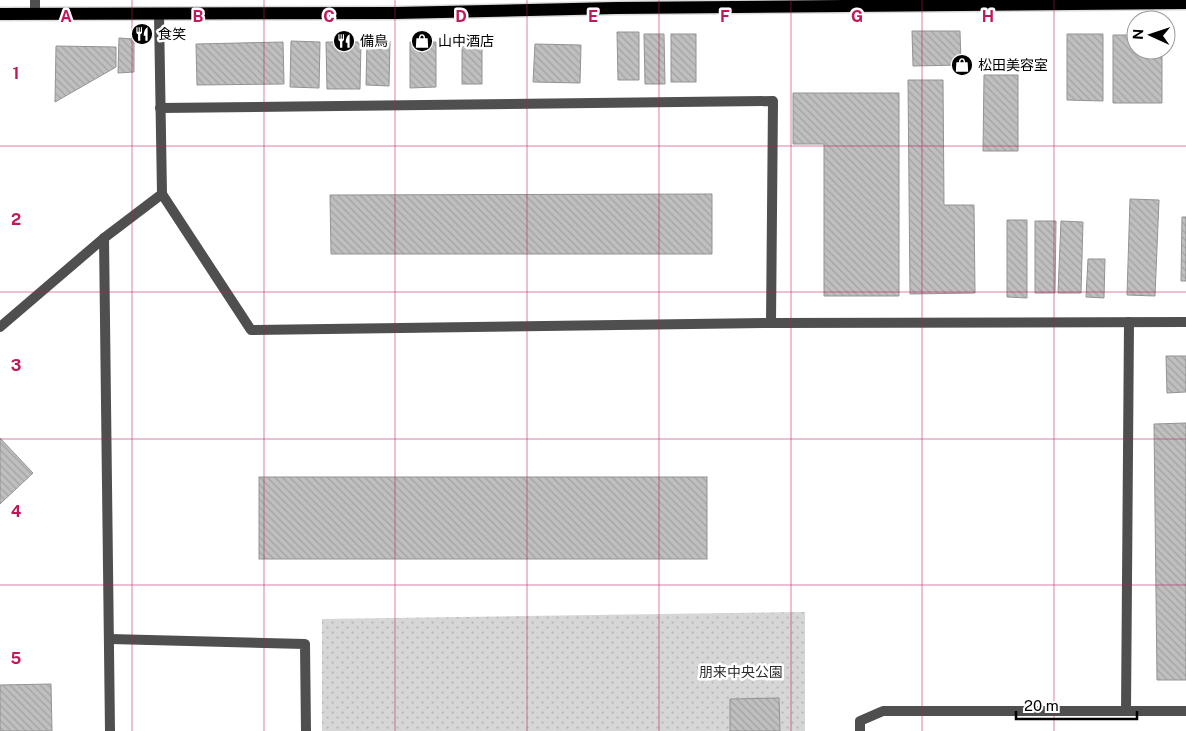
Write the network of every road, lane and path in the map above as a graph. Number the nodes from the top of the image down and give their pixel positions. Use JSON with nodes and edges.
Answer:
{"nodes":[{"id":1,"x":35,"y":0,"type":"edge"},
{"id":2,"x":1186,"y":3,"type":"edge"},
{"id":3,"x":617,"y":4,"type":"edge"},
{"id":4,"x":0,"y":14,"type":"edge"},
{"id":5,"x":35,"y":14,"type":"junction"},
{"id":6,"x":159,"y":15,"type":"junction"},
{"id":7,"x":160,"y":108,"type":"junction"},
{"id":8,"x":162,"y":194,"type":"junction"},
{"id":9,"x":104,"y":238,"type":"junction"},
{"id":10,"x":1129,"y":322,"type":"junction"},
{"id":11,"x":1186,"y":322,"type":"edge"},
{"id":12,"x":771,"y":323,"type":"junction"},
{"id":13,"x":0,"y":327,"type":"edge"},
{"id":14,"x":110,"y":639,"type":"junction"},
{"id":15,"x":1126,"y":711,"type":"junction"},
{"id":16,"x":1186,"y":711,"type":"edge"},
{"id":17,"x":110,"y":731,"type":"edge"},
{"id":18,"x":306,"y":731,"type":"edge"},
{"id":19,"x":860,"y":731,"type":"edge"}],
"edges":[{"from":1,"to":5,"type":"street"},
{"from":2,"to":3,"type":"main road"},
{"from":3,"to":6,"type":"main road"},
{"from":4,"to":5,"type":"main road"},
{"from":5,"to":6,"type":"main road"},
{"from":6,"to":7,"type":"street"},
{"from":7,"to":8,"type":"street"},
{"from":7,"to":12,"type":"street"},
{"from":8,"to":9,"type":"street"},
{"from":8,"to":12,"type":"street"},
{"from":9,"to":13,"type":"street"},
{"from":9,"to":14,"type":"street"},
{"from":10,"to":11,"type":"street"},
{"from":10,"to":12,"type":"street"},
{"from":10,"to":15,"type":"street"},
{"from":14,"to":17,"type":"street"},
{"from":14,"to":18,"type":"street"},
{"from":15,"to":16,"type":"street"},
{"from":15,"to":19,"type":"street"}]}
